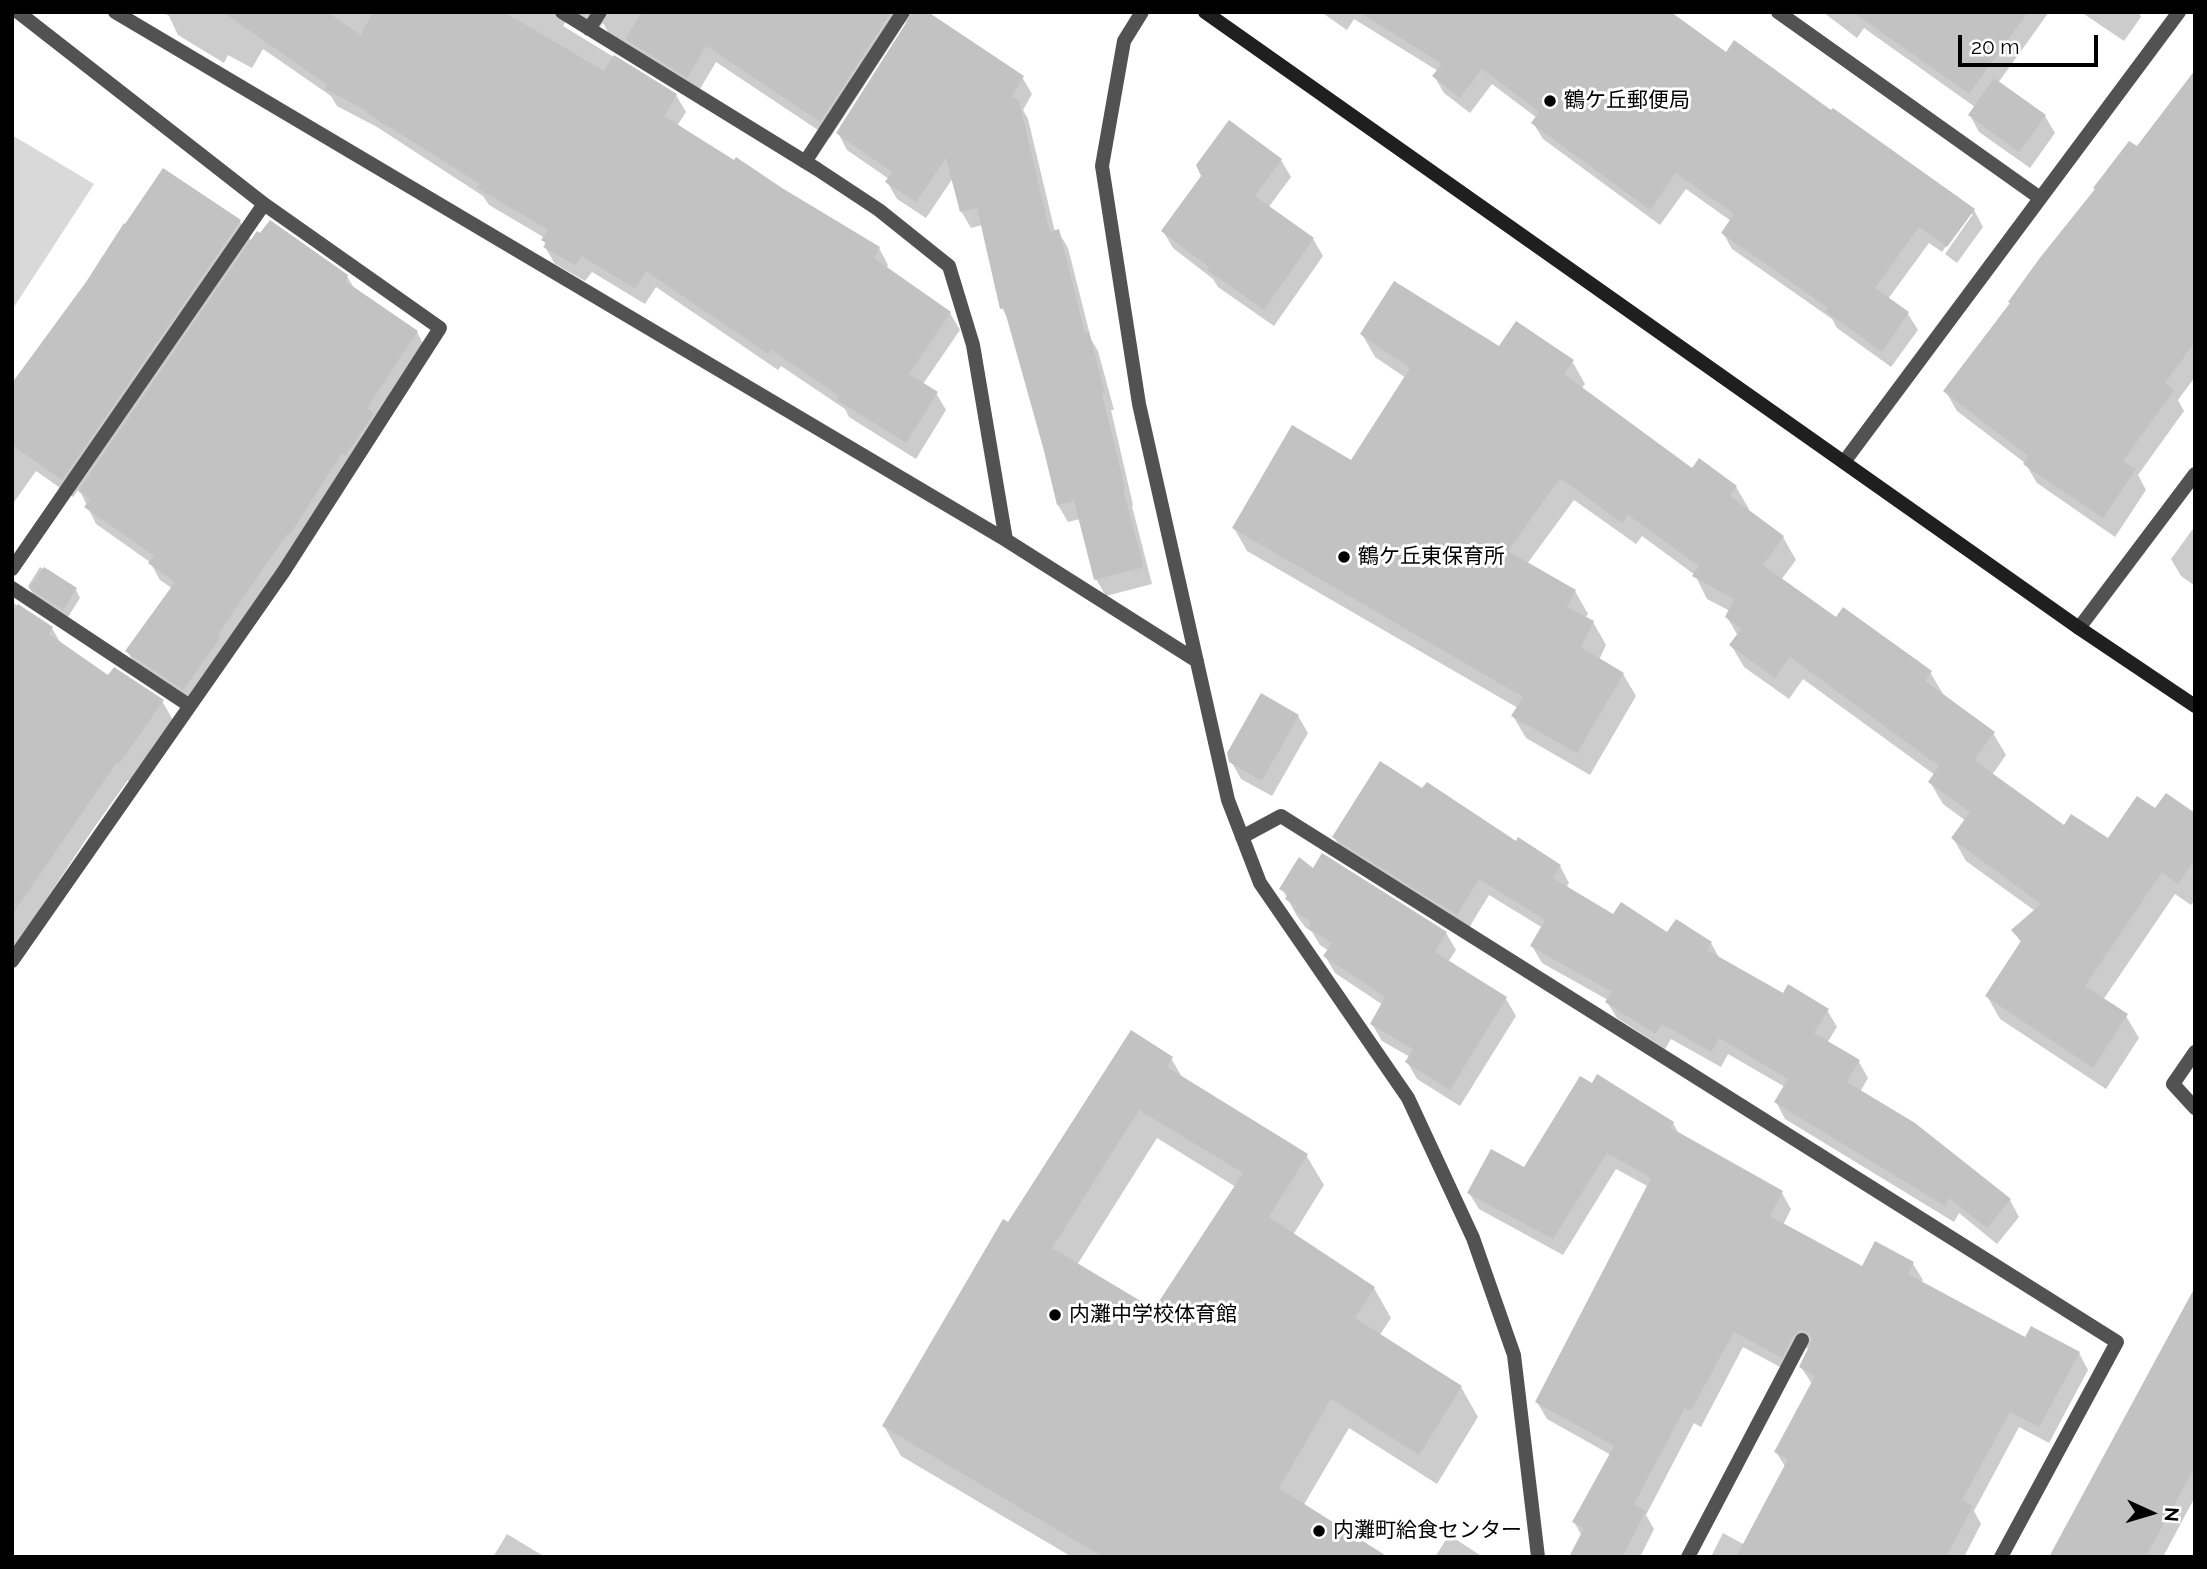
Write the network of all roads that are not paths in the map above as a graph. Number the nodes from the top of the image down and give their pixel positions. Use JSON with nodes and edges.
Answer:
{"nodes":[{"id":1,"x":18,"y":12,"type":"edge"},
{"id":2,"x":115,"y":12,"type":"edge"},
{"id":3,"x":562,"y":12,"type":"edge"},
{"id":4,"x":600,"y":12,"type":"edge"},
{"id":5,"x":903,"y":12,"type":"edge"},
{"id":6,"x":1142,"y":12,"type":"edge"},
{"id":7,"x":1205,"y":12,"type":"edge"},
{"id":8,"x":1778,"y":12,"type":"edge"},
{"id":9,"x":2179,"y":12,"type":"edge"},
{"id":10,"x":589,"y":29,"type":"junction"},
{"id":11,"x":805,"y":162,"type":"junction"},
{"id":12,"x":2040,"y":198,"type":"junction"},
{"id":13,"x":264,"y":204,"type":"junction"},
{"id":14,"x":1844,"y":462,"type":"junction"},
{"id":15,"x":2195,"y":474,"type":"edge"},
{"id":16,"x":1006,"y":540,"type":"junction"},
{"id":17,"x":12,"y":569,"type":"edge"},
{"id":18,"x":12,"y":588,"type":"edge"},
{"id":19,"x":2079,"y":628,"type":"junction"},
{"id":20,"x":1197,"y":661,"type":"junction"},
{"id":21,"x":190,"y":706,"type":"junction"},
{"id":22,"x":2195,"y":706,"type":"edge"},
{"id":23,"x":1242,"y":837,"type":"junction"},
{"id":24,"x":12,"y":961,"type":"edge"},
{"id":25,"x":2195,"y":1052,"type":"edge"},
{"id":26,"x":2195,"y":1108,"type":"edge"},
{"id":27,"x":1801,"y":1340,"type":"dead end"},
{"id":28,"x":1538,"y":1557,"type":"edge"},
{"id":29,"x":1688,"y":1557,"type":"edge"},
{"id":30,"x":2001,"y":1557,"type":"edge"}],
"edges":[{"from":1,"to":13,"type":"street"},
{"from":2,"to":16,"type":"street"},
{"from":3,"to":10,"type":"street"},
{"from":4,"to":10,"type":"street"},
{"from":5,"to":11,"type":"street"},
{"from":6,"to":20,"type":"street"},
{"from":7,"to":14,"type":"street"},
{"from":8,"to":12,"type":"street"},
{"from":9,"to":12,"type":"street"},
{"from":10,"to":11,"type":"street"},
{"from":11,"to":16,"type":"street"},
{"from":12,"to":14,"type":"street"},
{"from":13,"to":17,"type":"street"},
{"from":13,"to":21,"type":"street"},
{"from":14,"to":19,"type":"street"},
{"from":15,"to":19,"type":"street"},
{"from":16,"to":20,"type":"street"},
{"from":18,"to":21,"type":"street"},
{"from":19,"to":22,"type":"street"},
{"from":20,"to":23,"type":"street"},
{"from":21,"to":24,"type":"street"},
{"from":23,"to":28,"type":"street"},
{"from":23,"to":30,"type":"street"},
{"from":25,"to":26,"type":"street"},
{"from":27,"to":29,"type":"street"}]}
